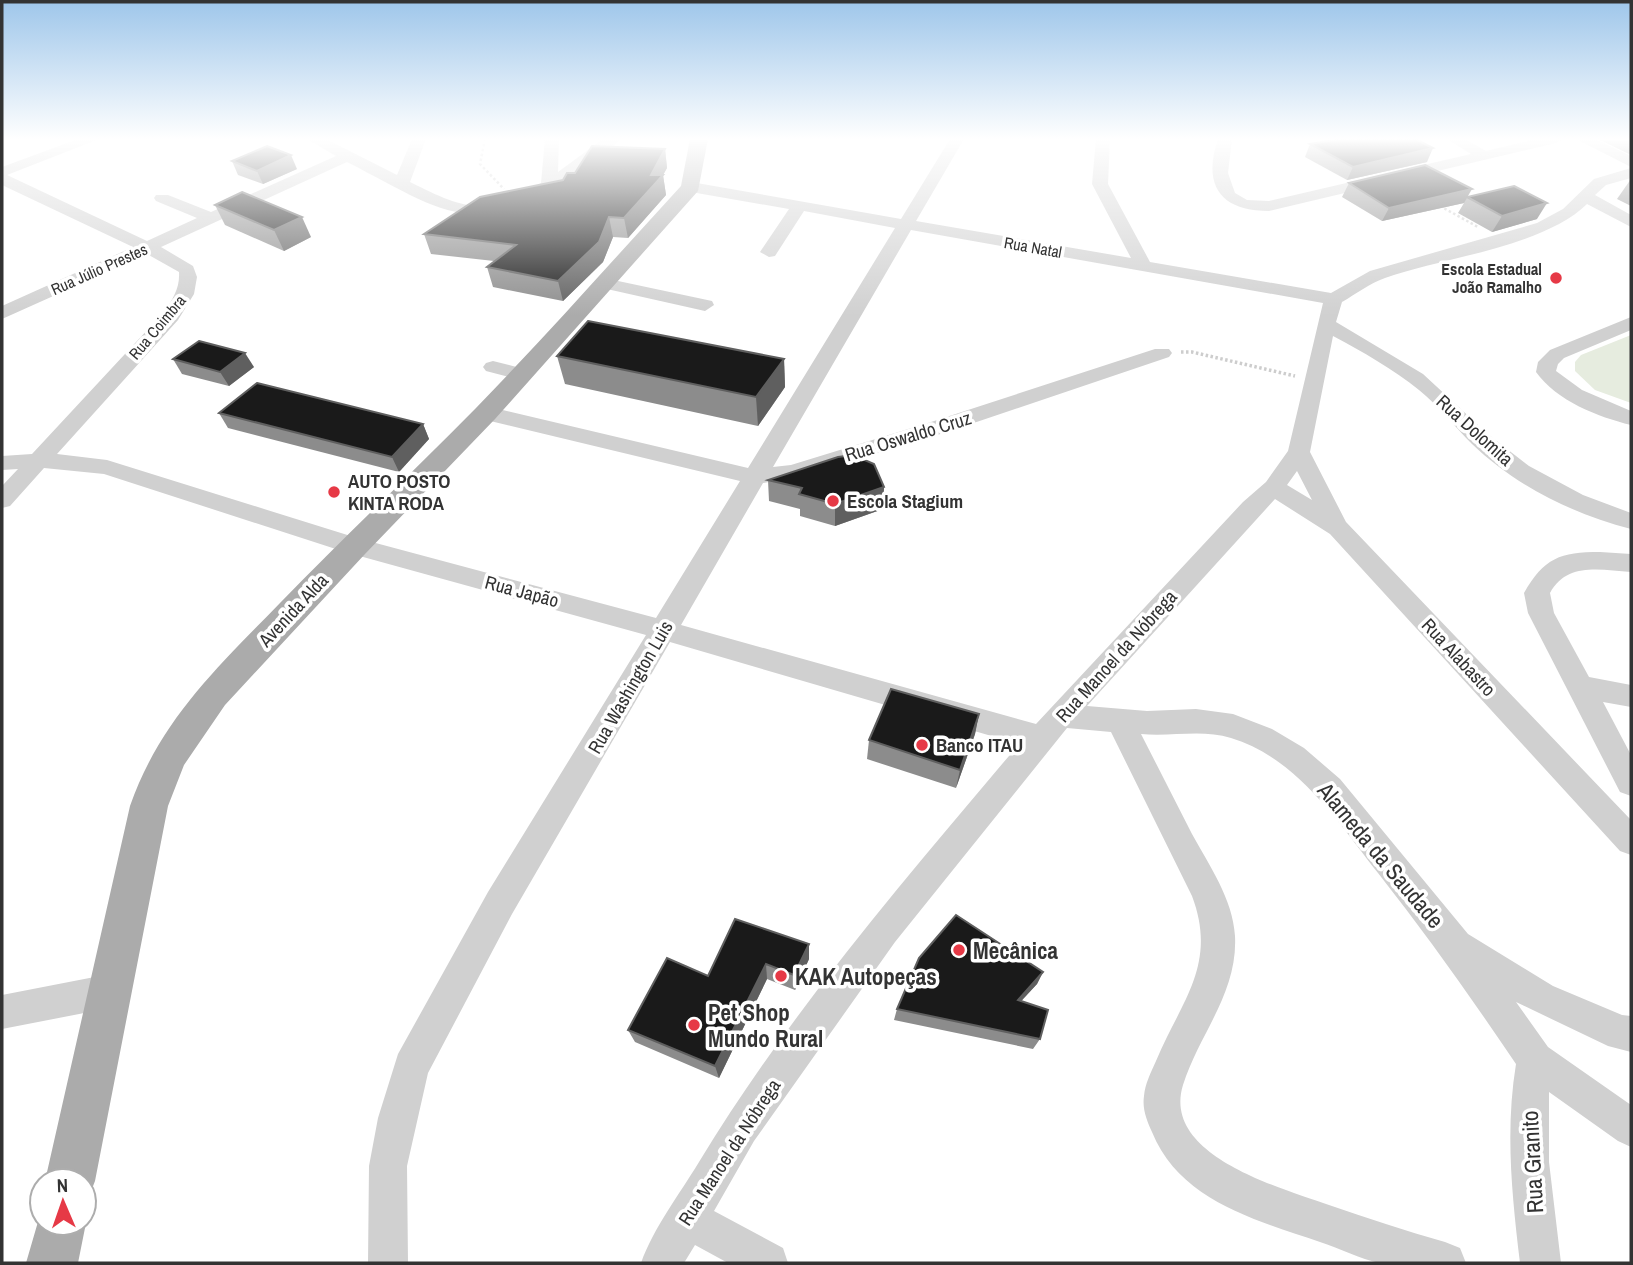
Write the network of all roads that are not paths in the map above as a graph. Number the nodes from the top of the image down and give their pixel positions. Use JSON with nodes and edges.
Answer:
{"nodes":[{"id":1,"x":42,"y":198,"type":"edge"},
{"id":2,"x":162,"y":198,"type":"dead end"},
{"id":3,"x":255,"y":198,"type":"edge"},
{"id":4,"x":433,"y":198,"type":"edge"},
{"id":5,"x":525,"y":198,"type":"edge"},
{"id":6,"x":681,"y":198,"type":"edge"},
{"id":7,"x":754,"y":198,"type":"edge"},
{"id":8,"x":921,"y":198,"type":"edge"},
{"id":9,"x":1107,"y":198,"type":"edge"},
{"id":10,"x":1233,"y":198,"type":"edge"},
{"id":11,"x":1306,"y":198,"type":"edge"},
{"id":12,"x":1583,"y":198,"type":"edge"},
{"id":13,"x":1589,"y":198,"type":"edge"},
{"id":14,"x":799,"y":206,"type":"junction"},
{"id":15,"x":211,"y":218,"type":"junction"},
{"id":16,"x":1631,"y":222,"type":"edge"},
{"id":17,"x":905,"y":225,"type":"junction"},
{"id":18,"x":146,"y":248,"type":"junction"},
{"id":19,"x":769,"y":252,"type":"dead end"},
{"id":20,"x":1144,"y":267,"type":"junction"},
{"id":21,"x":604,"y":283,"type":"junction"},
{"id":22,"x":1334,"y":299,"type":"junction"},
{"id":23,"x":705,"y":305,"type":"dead end"},
{"id":24,"x":2,"y":313,"type":"edge"},
{"id":25,"x":1631,"y":323,"type":"edge"},
{"id":26,"x":1327,"y":325,"type":"junction"},
{"id":27,"x":1162,"y":353,"type":"road end"},
{"id":28,"x":486,"y":413,"type":"junction"},
{"id":29,"x":1631,"y":418,"type":"edge"},
{"id":30,"x":1299,"y":452,"type":"junction"},
{"id":31,"x":40,"y":459,"type":"junction"},
{"id":32,"x":2,"y":463,"type":"edge"},
{"id":33,"x":754,"y":477,"type":"junction"},
{"id":34,"x":1274,"y":487,"type":"junction"},
{"id":35,"x":2,"y":500,"type":"edge"},
{"id":36,"x":1631,"y":521,"type":"edge"},
{"id":37,"x":1338,"y":528,"type":"junction"},
{"id":38,"x":354,"y":546,"type":"junction"},
{"id":39,"x":1631,"y":563,"type":"edge"},
{"id":40,"x":664,"y":630,"type":"junction"},
{"id":41,"x":1581,"y":687,"type":"junction"},
{"id":42,"x":1631,"y":696,"type":"edge"},
{"id":43,"x":1120,"y":722,"type":"junction"},
{"id":44,"x":1051,"y":727,"type":"junction"},
{"id":45,"x":1631,"y":783,"type":"edge"},
{"id":46,"x":1631,"y":841,"type":"edge"},
{"id":47,"x":1455,"y":944,"type":"junction"},
{"id":48,"x":110,"y":991,"type":"junction"},
{"id":49,"x":2,"y":1012,"type":"edge"},
{"id":50,"x":1631,"y":1034,"type":"edge"},
{"id":51,"x":1535,"y":1060,"type":"junction"},
{"id":52,"x":1631,"y":1128,"type":"edge"},
{"id":53,"x":73,"y":1167,"type":"edge"},
{"id":54,"x":686,"y":1218,"type":"junction"},
{"id":55,"x":58,"y":1237,"type":"edge"},
{"id":56,"x":52,"y":1263,"type":"edge"},
{"id":57,"x":388,"y":1263,"type":"edge"},
{"id":58,"x":661,"y":1263,"type":"edge"},
{"id":59,"x":768,"y":1263,"type":"edge"},
{"id":60,"x":1445,"y":1263,"type":"edge"},
{"id":61,"x":1541,"y":1263,"type":"edge"}],
"edges":[{"from":1,"to":18,"type":"street","name":"Rua Coimbra"},
{"from":2,"to":15,"type":"street"},
{"from":3,"to":15,"type":"street","name":"Rua Júlio Prestes"},
{"from":4,"to":5,"type":"street"},
{"from":6,"to":21,"type":"main road","name":"Avenida Alda"},
{"from":7,"to":14,"type":"street","name":"Rua Natal"},
{"from":8,"to":17,"type":"street","name":"Rua Washington Luis"},
{"from":9,"to":20,"type":"street"},
{"from":10,"to":11,"type":"street"},
{"from":12,"to":22,"type":"street"},
{"from":13,"to":16,"type":"street"},
{"from":14,"to":17,"type":"street","name":"Rua Natal"},
{"from":14,"to":19,"type":"street"},
{"from":15,"to":18,"type":"street","name":"Rua Júlio Prestes"},
{"from":17,"to":20,"type":"street","name":"Rua Natal"},
{"from":17,"to":33,"type":"street","name":"Rua Washington Luis"},
{"from":18,"to":24,"type":"street","name":"Rua Júlio Prestes"},
{"from":18,"to":31,"type":"street","name":"Rua Coimbra"},
{"from":20,"to":22,"type":"street","name":"Rua Natal"},
{"from":21,"to":23,"type":"street"},
{"from":21,"to":28,"type":"main road","name":"Avenida Alda"},
{"from":22,"to":26,"type":"street","name":"Rua Manoel da Nóbrega"},
{"from":25,"to":29,"type":"street"},
{"from":26,"to":30,"type":"street","name":"Rua Manoel da Nóbrega"},
{"from":26,"to":36,"type":"street","name":"Rua Dolomita"},
{"from":27,"to":33,"type":"street","name":"Rua Oswaldo Cruz"},
{"from":28,"to":33,"type":"street","name":"Rua Oswaldo Cruz"},
{"from":28,"to":38,"type":"main road","name":"Avenida Alda"},
{"from":30,"to":34,"type":"street","name":"Rua Manoel da Nóbrega"},
{"from":30,"to":37,"type":"street"},
{"from":31,"to":32,"type":"street","name":"Rua Japão"},
{"from":31,"to":35,"type":"street","name":"Rua Coimbra"},
{"from":31,"to":38,"type":"street","name":"Rua Japão"},
{"from":33,"to":40,"type":"street","name":"Rua Washington Luis"},
{"from":34,"to":37,"type":"street","name":"Rua Alabastro"},
{"from":34,"to":44,"type":"street","name":"Rua Manoel da Nóbrega"},
{"from":37,"to":46,"type":"street","name":"Rua Alabastro"},
{"from":38,"to":40,"type":"street","name":"Rua Japão"},
{"from":38,"to":48,"type":"main road","name":"Avenida Alda"},
{"from":39,"to":41,"type":"street"},
{"from":40,"to":44,"type":"street","name":"Rua Japão"},
{"from":40,"to":57,"type":"street","name":"Rua Washington Luis"},
{"from":41,"to":42,"type":"street"},
{"from":41,"to":45,"type":"street"},
{"from":43,"to":44,"type":"street","name":"Alameda da Saudade"},
{"from":43,"to":47,"type":"street","name":"Alameda da Saudade"},
{"from":43,"to":60,"type":"street"},
{"from":44,"to":54,"type":"street","name":"Rua Manoel da Nóbrega"},
{"from":47,"to":50,"type":"street"},
{"from":47,"to":51,"type":"street","name":"Alameda da Saudade"},
{"from":48,"to":49,"type":"street"},
{"from":48,"to":53,"type":"main road","name":"Avenida Alda"},
{"from":51,"to":52,"type":"street","name":"Alameda da Saudade"},
{"from":51,"to":61,"type":"street","name":"Rua Granito"},
{"from":54,"to":58,"type":"street","name":"Rua Manoel da Nóbrega"},
{"from":54,"to":59,"type":"street"},
{"from":55,"to":56,"type":"main road"}]}
